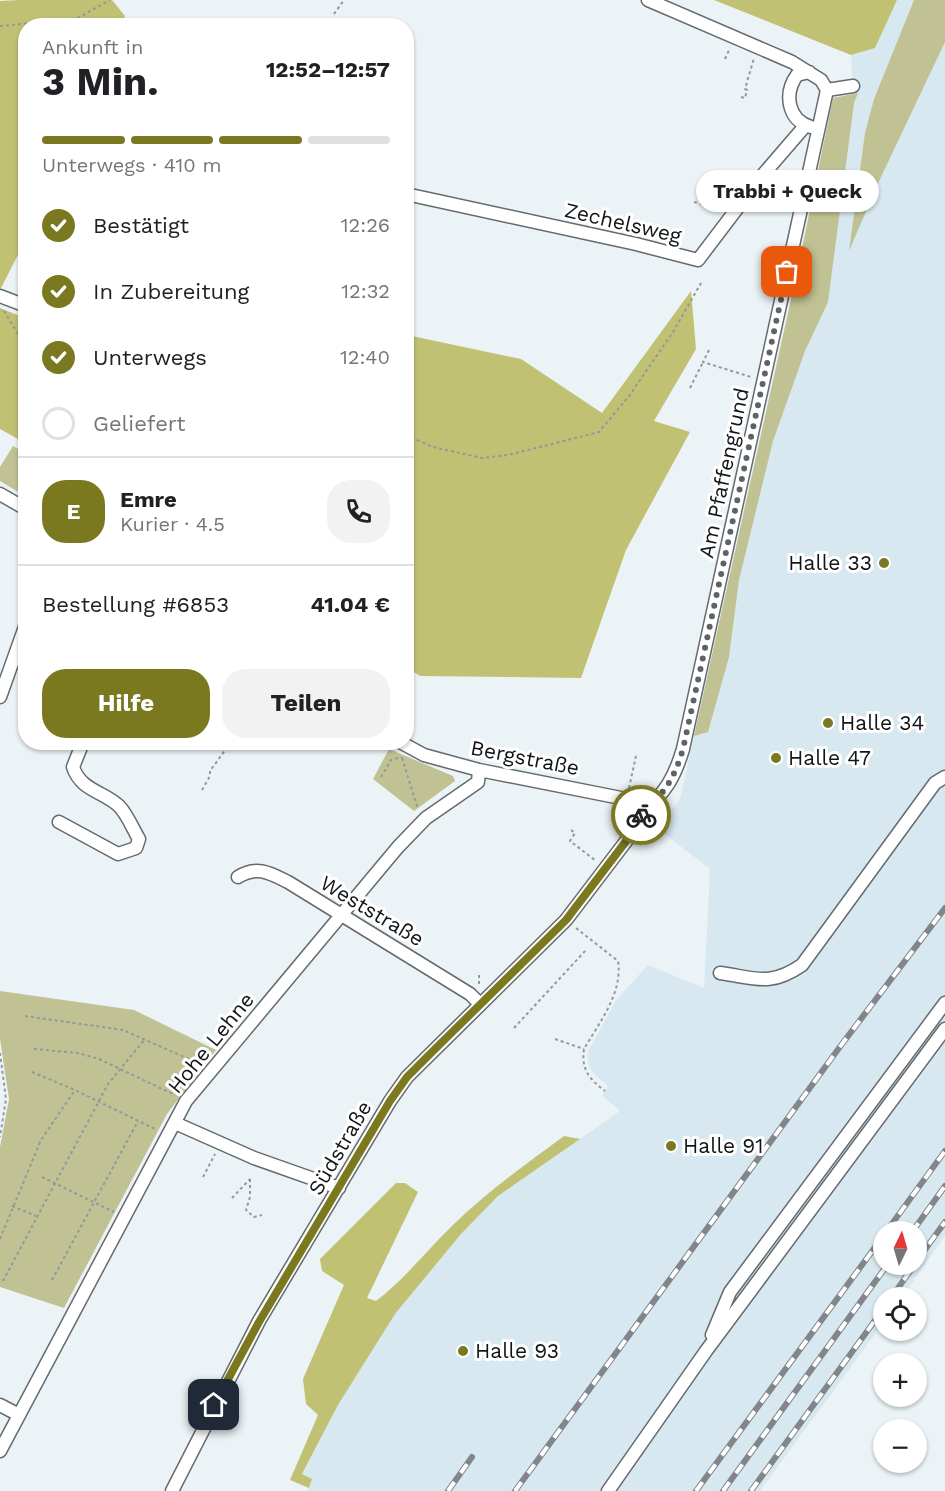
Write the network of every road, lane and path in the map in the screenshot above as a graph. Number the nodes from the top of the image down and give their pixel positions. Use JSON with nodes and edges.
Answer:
{"nodes":[{"id":1,"x":110,"y":0,"type":"edge"},
{"id":2,"x":344,"y":0,"type":"edge"},
{"id":3,"x":648,"y":0,"type":"edge"},
{"id":4,"x":334,"y":14,"type":"dead end"},
{"id":5,"x":78,"y":18,"type":"edge"},
{"id":6,"x":18,"y":24,"type":"edge"},
{"id":7,"x":0,"y":26,"type":"edge"},
{"id":8,"x":756,"y":53,"type":"dead end"},
{"id":9,"x":809,"y":72,"type":"junction"},
{"id":10,"x":853,"y":86,"type":"dead end"},
{"id":11,"x":827,"y":90,"type":"junction"},
{"id":12,"x":741,"y":97,"type":"dead end"},
{"id":13,"x":806,"y":126,"type":"junction"},
{"id":14,"x":818,"y":129,"type":"junction"},
{"id":15,"x":414,"y":196,"type":"edge"},
{"id":16,"x":694,"y":202,"type":"dead end"},
{"id":17,"x":733,"y":214,"type":"junction"},
{"id":18,"x":701,"y":283,"type":"dead end"},
{"id":19,"x":0,"y":296,"type":"edge"},
{"id":20,"x":18,"y":303,"type":"edge"},
{"id":21,"x":0,"y":304,"type":"edge"},
{"id":22,"x":18,"y":334,"type":"edge"},
{"id":23,"x":709,"y":350,"type":"dead end"},
{"id":24,"x":703,"y":362,"type":"junction"},
{"id":25,"x":749,"y":377,"type":"dead end"},
{"id":26,"x":690,"y":388,"type":"dead end"},
{"id":27,"x":414,"y":438,"type":"edge"},
{"id":28,"x":0,"y":495,"type":"edge"},
{"id":29,"x":18,"y":505,"type":"edge"},
{"id":30,"x":18,"y":646,"type":"edge"},
{"id":31,"x":0,"y":697,"type":"edge"},
{"id":32,"x":80,"y":750,"type":"edge"},
{"id":33,"x":226,"y":750,"type":"edge"},
{"id":34,"x":401,"y":751,"type":"edge"},
{"id":35,"x":636,"y":756,"type":"dead end"},
{"id":36,"x":479,"y":770,"type":"junction"},
{"id":37,"x":381,"y":777,"type":"dead end"},
{"id":38,"x":945,"y":777,"type":"edge"},
{"id":39,"x":202,"y":790,"type":"dead end"},
{"id":40,"x":628,"y":790,"type":"dead end"},
{"id":41,"x":419,"y":811,"type":"dead end"},
{"id":42,"x":642,"y":811,"type":"junction"},
{"id":43,"x":59,"y":822,"type":"dead end"},
{"id":44,"x":571,"y":830,"type":"dead end"},
{"id":45,"x":594,"y":859,"type":"dead end"},
{"id":46,"x":238,"y":877,"type":"dead end"},
{"id":47,"x":343,"y":916,"type":"junction"},
{"id":48,"x":566,"y":920,"type":"junction"},
{"id":49,"x":586,"y":950,"type":"dead end"},
{"id":50,"x":720,"y":973,"type":"dead end"},
{"id":51,"x":478,"y":975,"type":"dead end"},
{"id":52,"x":478,"y":980,"type":"dead end"},
{"id":53,"x":945,"y":1003,"type":"edge"},
{"id":54,"x":480,"y":1004,"type":"junction"},
{"id":55,"x":25,"y":1016,"type":"dead end"},
{"id":56,"x":514,"y":1028,"type":"dead end"},
{"id":57,"x":945,"y":1029,"type":"edge"},
{"id":58,"x":145,"y":1039,"type":"junction"},
{"id":59,"x":555,"y":1039,"type":"dead end"},
{"id":60,"x":34,"y":1049,"type":"dead end"},
{"id":61,"x":584,"y":1049,"type":"junction"},
{"id":62,"x":0,"y":1053,"type":"edge"},
{"id":63,"x":204,"y":1065,"type":"dead end"},
{"id":64,"x":118,"y":1068,"type":"junction"},
{"id":65,"x":32,"y":1072,"type":"dead end"},
{"id":66,"x":75,"y":1090,"type":"junction"},
{"id":67,"x":605,"y":1091,"type":"dead end"},
{"id":68,"x":178,"y":1097,"type":"dead end"},
{"id":69,"x":98,"y":1102,"type":"junction"},
{"id":70,"x":138,"y":1121,"type":"junction"},
{"id":71,"x":175,"y":1123,"type":"junction"},
{"id":72,"x":158,"y":1131,"type":"dead end"},
{"id":73,"x":0,"y":1137,"type":"edge"},
{"id":74,"x":221,"y":1143,"type":"junction"},
{"id":75,"x":42,"y":1177,"type":"dead end"},
{"id":76,"x":203,"y":1177,"type":"dead end"},
{"id":77,"x":53,"y":1184,"type":"junction"},
{"id":78,"x":339,"y":1188,"type":"junction"},
{"id":79,"x":232,"y":1198,"type":"dead end"},
{"id":80,"x":93,"y":1202,"type":"junction"},
{"id":81,"x":12,"y":1206,"type":"junction"},
{"id":82,"x":115,"y":1212,"type":"dead end"},
{"id":83,"x":262,"y":1215,"type":"dead end"},
{"id":84,"x":36,"y":1216,"type":"junction"},
{"id":85,"x":0,"y":1239,"type":"edge"},
{"id":86,"x":52,"y":1280,"type":"dead end"},
{"id":87,"x":3,"y":1281,"type":"dead end"},
{"id":88,"x":706,"y":1351,"type":"junction"},
{"id":89,"x":0,"y":1405,"type":"edge"},
{"id":90,"x":19,"y":1415,"type":"junction"},
{"id":91,"x":0,"y":1451,"type":"edge"},
{"id":92,"x":172,"y":1491,"type":"edge"},
{"id":93,"x":608,"y":1491,"type":"edge"}],
"edges":[{"from":1,"to":5,"type":"path"},
{"from":2,"to":4,"type":"path"},
{"from":3,"to":9,"type":"street"},
{"from":6,"to":7,"type":"path"},
{"from":8,"to":12,"type":"path"},
{"from":9,"to":11,"type":"street"},
{"from":9,"to":13,"type":"street"},
{"from":10,"to":11,"type":"street"},
{"from":11,"to":14,"type":"street","name":"Am Pfaffengrund"},
{"from":13,"to":14,"type":"street"},
{"from":13,"to":17,"type":"street","name":"Zechelsweg"},
{"from":14,"to":42,"type":"street","name":"Am Pfaffengrund"},
{"from":15,"to":17,"type":"street","name":"Zechelsweg"},
{"from":16,"to":17,"type":"path"},
{"from":18,"to":27,"type":"path"},
{"from":19,"to":20,"type":"street"},
{"from":21,"to":22,"type":"path"},
{"from":23,"to":24,"type":"path"},
{"from":24,"to":25,"type":"path"},
{"from":24,"to":26,"type":"path"},
{"from":28,"to":29,"type":"street"},
{"from":30,"to":31,"type":"street"},
{"from":32,"to":43,"type":"street"},
{"from":33,"to":39,"type":"path"},
{"from":34,"to":36,"type":"street","name":"Bergstraße"},
{"from":34,"to":37,"type":"path"},
{"from":34,"to":41,"type":"path"},
{"from":35,"to":40,"type":"path"},
{"from":36,"to":42,"type":"street","name":"Bergstraße"},
{"from":36,"to":47,"type":"street","name":"Hohe Lehne"},
{"from":38,"to":50,"type":"street"},
{"from":42,"to":48,"type":"street","name":"Südstraße"},
{"from":44,"to":45,"type":"path"},
{"from":46,"to":47,"type":"street","name":"Weststraße"},
{"from":47,"to":54,"type":"street","name":"Weststraße"},
{"from":47,"to":71,"type":"street","name":"Hohe Lehne"},
{"from":48,"to":54,"type":"street","name":"Südstraße"},
{"from":48,"to":61,"type":"path"},
{"from":49,"to":56,"type":"path"},
{"from":51,"to":52,"type":"path"},
{"from":53,"to":88,"type":"street"},
{"from":54,"to":78,"type":"street","name":"Südstraße"},
{"from":55,"to":58,"type":"path"},
{"from":57,"to":88,"type":"street"},
{"from":58,"to":63,"type":"path"},
{"from":58,"to":64,"type":"path"},
{"from":59,"to":61,"type":"path"},
{"from":60,"to":64,"type":"path"},
{"from":61,"to":67,"type":"path"},
{"from":62,"to":73,"type":"path"},
{"from":64,"to":68,"type":"path"},
{"from":64,"to":69,"type":"path"},
{"from":65,"to":66,"type":"path"},
{"from":66,"to":69,"type":"path"},
{"from":66,"to":81,"type":"path"},
{"from":69,"to":70,"type":"path"},
{"from":69,"to":77,"type":"path"},
{"from":70,"to":72,"type":"path"},
{"from":70,"to":80,"type":"path"},
{"from":71,"to":74,"type":"street"},
{"from":71,"to":90,"type":"street","name":"Hohe Lehne"},
{"from":74,"to":76,"type":"path"},
{"from":74,"to":78,"type":"street"},
{"from":75,"to":77,"type":"path"},
{"from":77,"to":80,"type":"path"},
{"from":77,"to":84,"type":"path"},
{"from":78,"to":92,"type":"street","name":"Südstraße"},
{"from":79,"to":83,"type":"path"},
{"from":80,"to":82,"type":"path"},
{"from":80,"to":86,"type":"path"},
{"from":81,"to":84,"type":"path"},
{"from":81,"to":85,"type":"path"},
{"from":84,"to":87,"type":"path"},
{"from":88,"to":93,"type":"street"},
{"from":89,"to":90,"type":"street"},
{"from":90,"to":91,"type":"street","name":"Hohe Lehne"}]}
